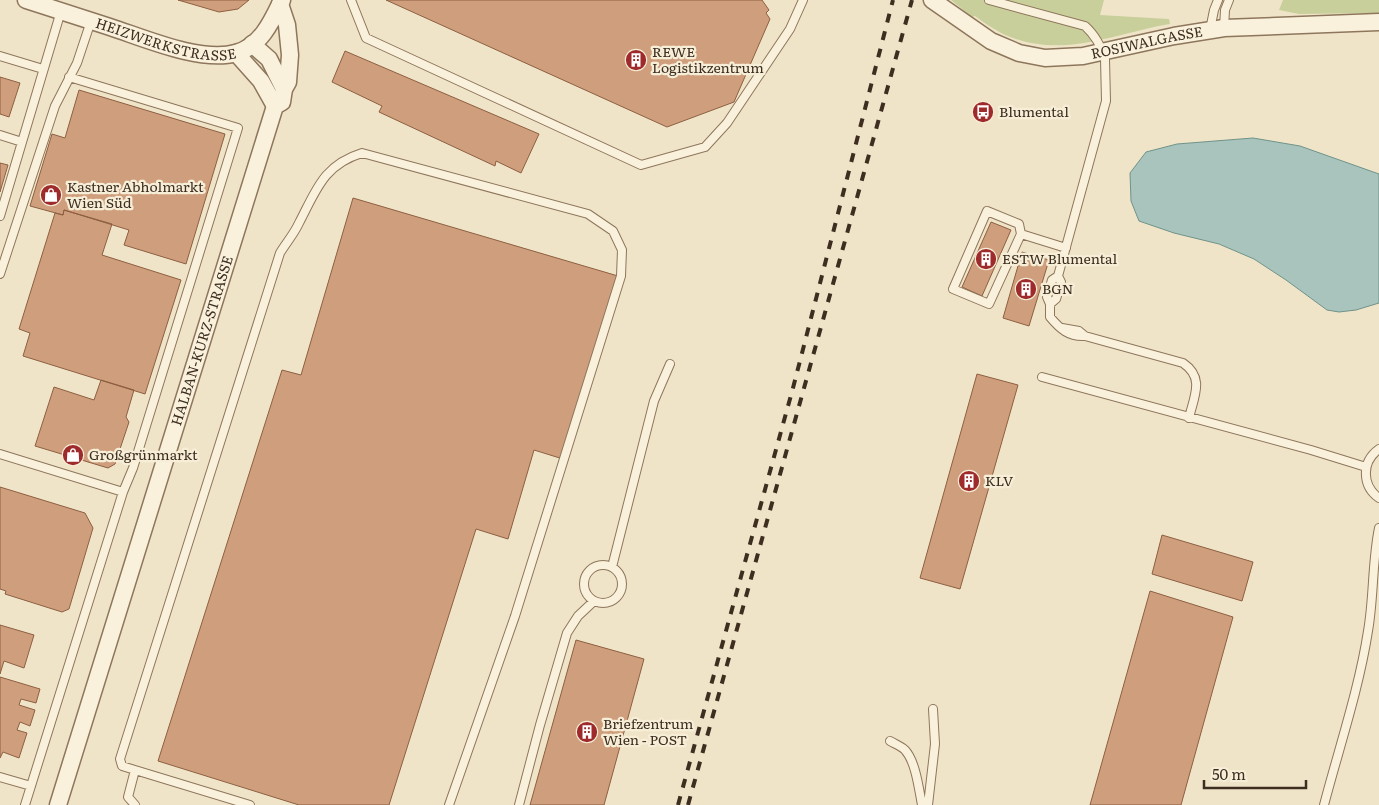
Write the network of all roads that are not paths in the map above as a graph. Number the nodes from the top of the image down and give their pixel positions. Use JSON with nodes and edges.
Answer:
{"nodes":[{"id":1,"x":26,"y":0,"type":"edge"},
{"id":2,"x":351,"y":0,"type":"edge"},
{"id":3,"x":804,"y":0,"type":"edge"},
{"id":4,"x":932,"y":0,"type":"edge"},
{"id":5,"x":988,"y":0,"type":"edge"},
{"id":6,"x":1218,"y":0,"type":"edge"},
{"id":7,"x":1229,"y":0,"type":"edge"},
{"id":8,"x":281,"y":2,"type":"edge"},
{"id":9,"x":61,"y":11,"type":"junction"},
{"id":10,"x":91,"y":21,"type":"junction"},
{"id":11,"x":1379,"y":22,"type":"edge"},
{"id":12,"x":1217,"y":29,"type":"junction"},
{"id":13,"x":252,"y":44,"type":"junction"},
{"id":14,"x":236,"y":53,"type":"junction"},
{"id":15,"x":1103,"y":53,"type":"junction"},
{"id":16,"x":0,"y":56,"type":"edge"},
{"id":17,"x":43,"y":69,"type":"junction"},
{"id":18,"x":69,"y":77,"type":"junction"},
{"id":19,"x":284,"y":89,"type":"junction"},
{"id":20,"x":275,"y":106,"type":"junction"},
{"id":21,"x":0,"y":135,"type":"edge"},
{"id":22,"x":22,"y":142,"type":"junction"},
{"id":23,"x":0,"y":216,"type":"edge"},
{"id":24,"x":1021,"y":234,"type":"junction"},
{"id":25,"x":1066,"y":248,"type":"junction"},
{"id":26,"x":0,"y":274,"type":"edge"},
{"id":27,"x":670,"y":364,"type":"dead end"},
{"id":28,"x":1042,"y":377,"type":"dead end"},
{"id":29,"x":1189,"y":418,"type":"junction"},
{"id":30,"x":1379,"y":449,"type":"edge"},
{"id":31,"x":0,"y":454,"type":"edge"},
{"id":32,"x":1366,"y":467,"type":"junction"},
{"id":33,"x":123,"y":492,"type":"junction"},
{"id":34,"x":1379,"y":498,"type":"edge"},
{"id":35,"x":1379,"y":528,"type":"edge"},
{"id":36,"x":612,"y":567,"type":"junction"},
{"id":37,"x":594,"y":601,"type":"junction"},
{"id":38,"x":934,"y":709,"type":"dead end"},
{"id":39,"x":890,"y":741,"type":"dead end"},
{"id":40,"x":135,"y":770,"type":"junction"},
{"id":41,"x":0,"y":777,"type":"edge"},
{"id":42,"x":31,"y":786,"type":"junction"},
{"id":43,"x":61,"y":803,"type":"edge"},
{"id":44,"x":25,"y":805,"type":"edge"},
{"id":45,"x":135,"y":805,"type":"edge"},
{"id":46,"x":250,"y":805,"type":"edge"},
{"id":47,"x":449,"y":805,"type":"edge"},
{"id":48,"x":519,"y":805,"type":"edge"},
{"id":49,"x":922,"y":805,"type":"edge"},
{"id":50,"x":928,"y":805,"type":"edge"},
{"id":51,"x":1324,"y":805,"type":"edge"}],
"edges":[{"from":1,"to":9,"type":"street","name":"HEIZWERKSTRASSE"},
{"from":2,"to":3,"type":"lane"},
{"from":4,"to":15,"type":"street","name":"ROSIWALGASSE"},
{"from":5,"to":15,"type":"lane"},
{"from":6,"to":12,"type":"lane"},
{"from":7,"to":12,"type":"lane"},
{"from":8,"to":13,"type":"street","name":"HEIZWERKSTRASSE"},
{"from":8,"to":19,"type":"street","name":"HALBAN-KURZ-STRASSE"},
{"from":9,"to":10,"type":"street","name":"HEIZWERKSTRASSE"},
{"from":9,"to":17,"type":"lane"},
{"from":10,"to":14,"type":"street","name":"HEIZWERKSTRASSE"},
{"from":10,"to":18,"type":"lane"},
{"from":11,"to":12,"type":"street","name":"ROSIWALGASSE"},
{"from":12,"to":15,"type":"street","name":"ROSIWALGASSE"},
{"from":13,"to":14,"type":"street","name":"HEIZWERKSTRASSE"},
{"from":13,"to":19,"type":"street"},
{"from":14,"to":20,"type":"street"},
{"from":15,"to":25,"type":"lane"},
{"from":16,"to":17,"type":"lane"},
{"from":17,"to":22,"type":"lane"},
{"from":18,"to":26,"type":"lane"},
{"from":18,"to":33,"type":"lane"},
{"from":19,"to":20,"type":"street","name":"HALBAN-KURZ-STRASSE"},
{"from":20,"to":43,"type":"street","name":"HALBAN-KURZ-STRASSE"},
{"from":21,"to":22,"type":"lane"},
{"from":22,"to":23,"type":"lane"},
{"from":24,"to":24,"type":"lane"},
{"from":24,"to":25,"type":"lane"},
{"from":25,"to":29,"type":"lane"},
{"from":27,"to":36,"type":"lane"},
{"from":28,"to":29,"type":"lane"},
{"from":29,"to":32,"type":"lane"},
{"from":30,"to":32,"type":"lane"},
{"from":31,"to":33,"type":"lane"},
{"from":32,"to":34,"type":"lane"},
{"from":33,"to":42,"type":"lane"},
{"from":35,"to":51,"type":"lane"},
{"from":36,"to":37,"type":"lane"},
{"from":36,"to":37,"type":"lane"},
{"from":37,"to":48,"type":"lane"},
{"from":38,"to":50,"type":"lane"},
{"from":39,"to":49,"type":"lane"},
{"from":40,"to":45,"type":"lane"},
{"from":40,"to":46,"type":"lane"},
{"from":40,"to":47,"type":"lane"},
{"from":41,"to":42,"type":"lane"},
{"from":42,"to":44,"type":"lane"}]}
